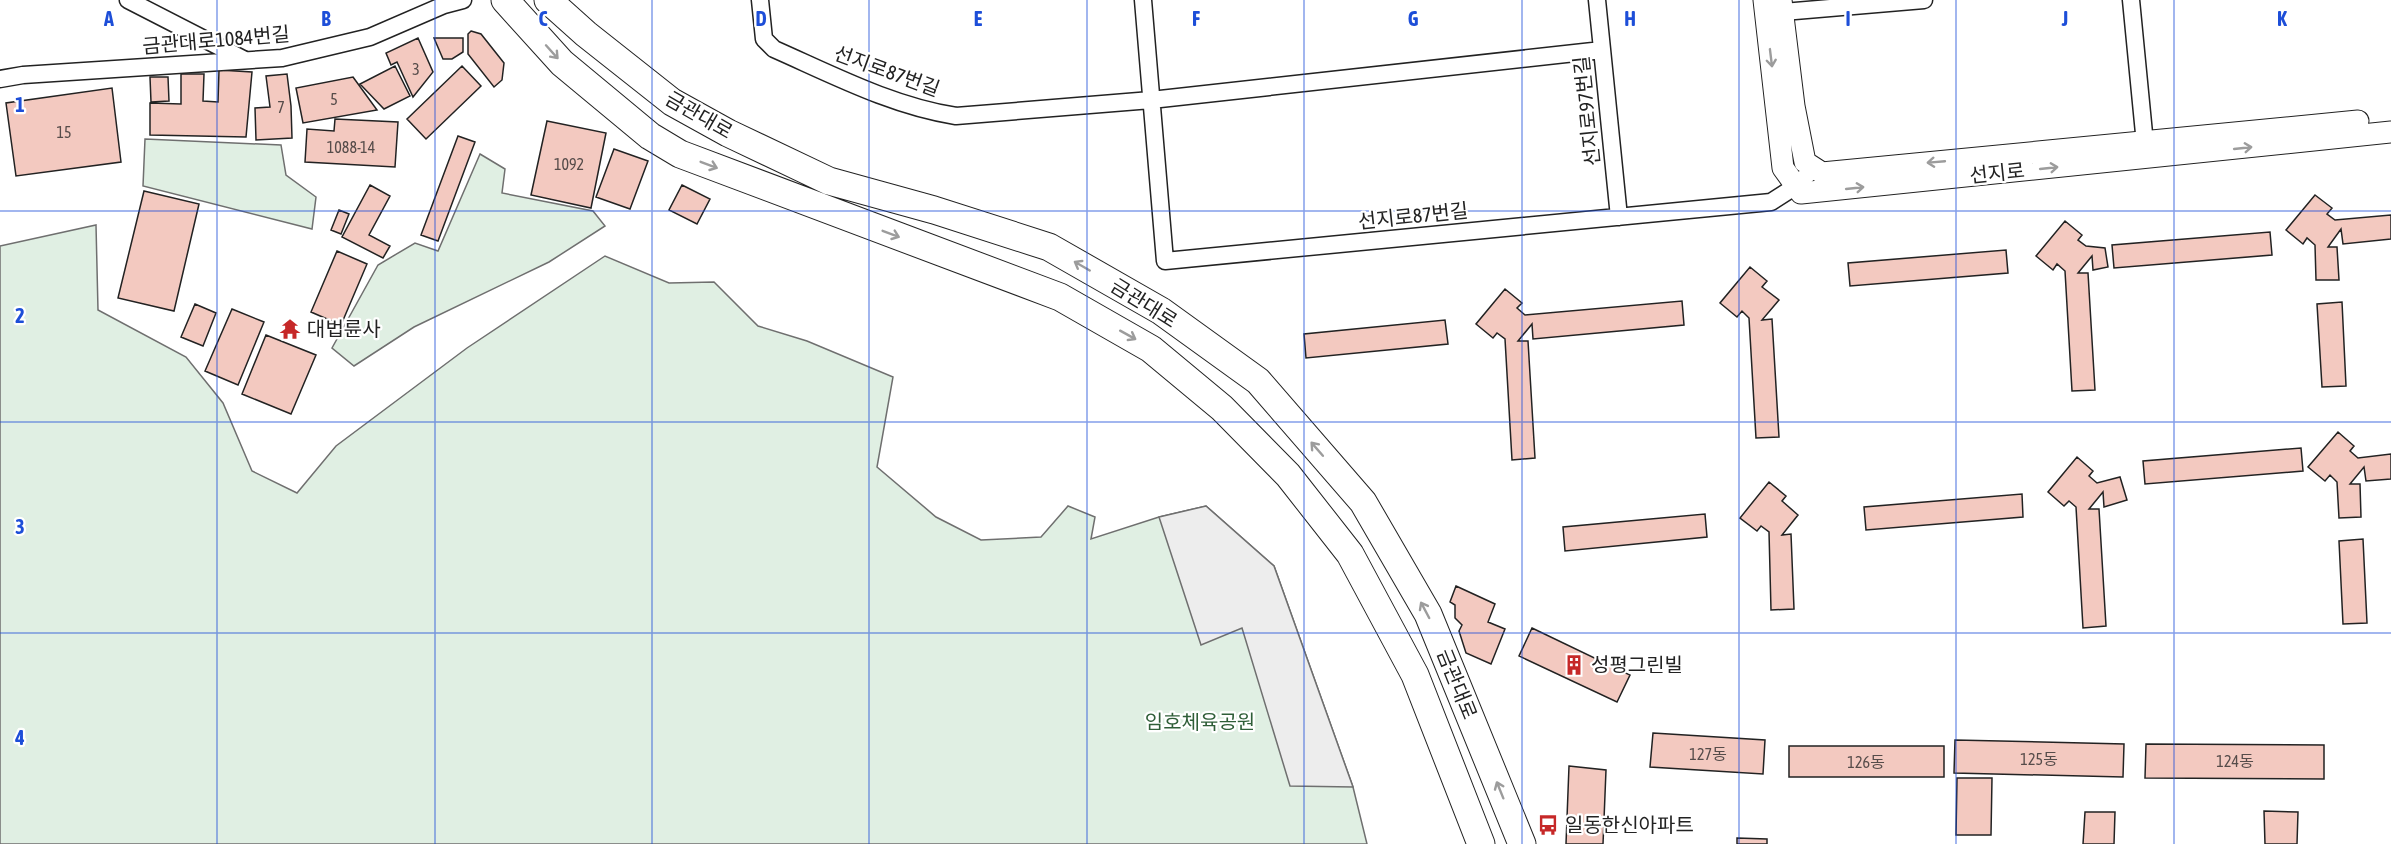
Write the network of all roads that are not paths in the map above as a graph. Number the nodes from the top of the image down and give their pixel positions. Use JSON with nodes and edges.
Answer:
{"nodes":[{"id":1,"x":128,"y":0,"type":"edge"},
{"id":2,"x":463,"y":0,"type":"edge"},
{"id":3,"x":505,"y":0,"type":"edge"},
{"id":4,"x":548,"y":0,"type":"edge"},
{"id":5,"x":760,"y":0,"type":"edge"},
{"id":6,"x":1143,"y":0,"type":"edge"},
{"id":7,"x":1597,"y":0,"type":"edge"},
{"id":8,"x":1764,"y":0,"type":"edge"},
{"id":9,"x":1924,"y":0,"type":"edge"},
{"id":10,"x":2131,"y":0,"type":"edge"},
{"id":11,"x":1782,"y":6,"type":"edge"},
{"id":12,"x":1602,"y":50,"type":"junction"},
{"id":13,"x":245,"y":60,"type":"junction"},
{"id":14,"x":0,"y":79,"type":"edge"},
{"id":15,"x":1151,"y":100,"type":"junction"},
{"id":16,"x":2391,"y":118,"type":"edge"},
{"id":17,"x":2391,"y":132,"type":"edge"},
{"id":18,"x":2145,"y":150,"type":"junction"},
{"id":19,"x":1814,"y":168,"type":"junction"},
{"id":20,"x":1796,"y":186,"type":"junction"},
{"id":21,"x":1619,"y":217,"type":"junction"},
{"id":22,"x":1480,"y":844,"type":"edge"},
{"id":23,"x":1522,"y":844,"type":"edge"}],
"edges":[{"from":1,"to":13,"type":"street"},
{"from":2,"to":13,"type":"street","name":"금관대로1084번길"},
{"from":3,"to":22,"type":"main road","name":"금관대로","one_way":true},
{"from":23,"to":4,"type":"main road","name":"금관대로","one_way":true},
{"from":5,"to":15,"type":"street","name":"선지로87번길"},
{"from":6,"to":15,"type":"street","name":"선지로87번길"},
{"from":7,"to":12,"type":"street","name":"선지로97번길"},
{"from":8,"to":20,"type":"street","one_way":true},
{"from":9,"to":11,"type":"street"},
{"from":10,"to":18,"type":"street"},
{"from":11,"to":19,"type":"street"},
{"from":12,"to":15,"type":"street","name":"선지로87번길"},
{"from":12,"to":21,"type":"street","name":"선지로97번길"},
{"from":13,"to":14,"type":"street","name":"금관대로1084번길"},
{"from":15,"to":21,"type":"street","name":"선지로87번길"},
{"from":16,"to":18,"type":"street","name":"선지로"},
{"from":18,"to":17,"type":"street","name":"선지로","one_way":true},
{"from":18,"to":19,"type":"street","name":"선지로","one_way":true},
{"from":20,"to":18,"type":"street","name":"선지로","one_way":true},
{"from":19,"to":20,"type":"street","name":"선지로87번길"},
{"from":20,"to":21,"type":"street","name":"선지로87번길"}]}
